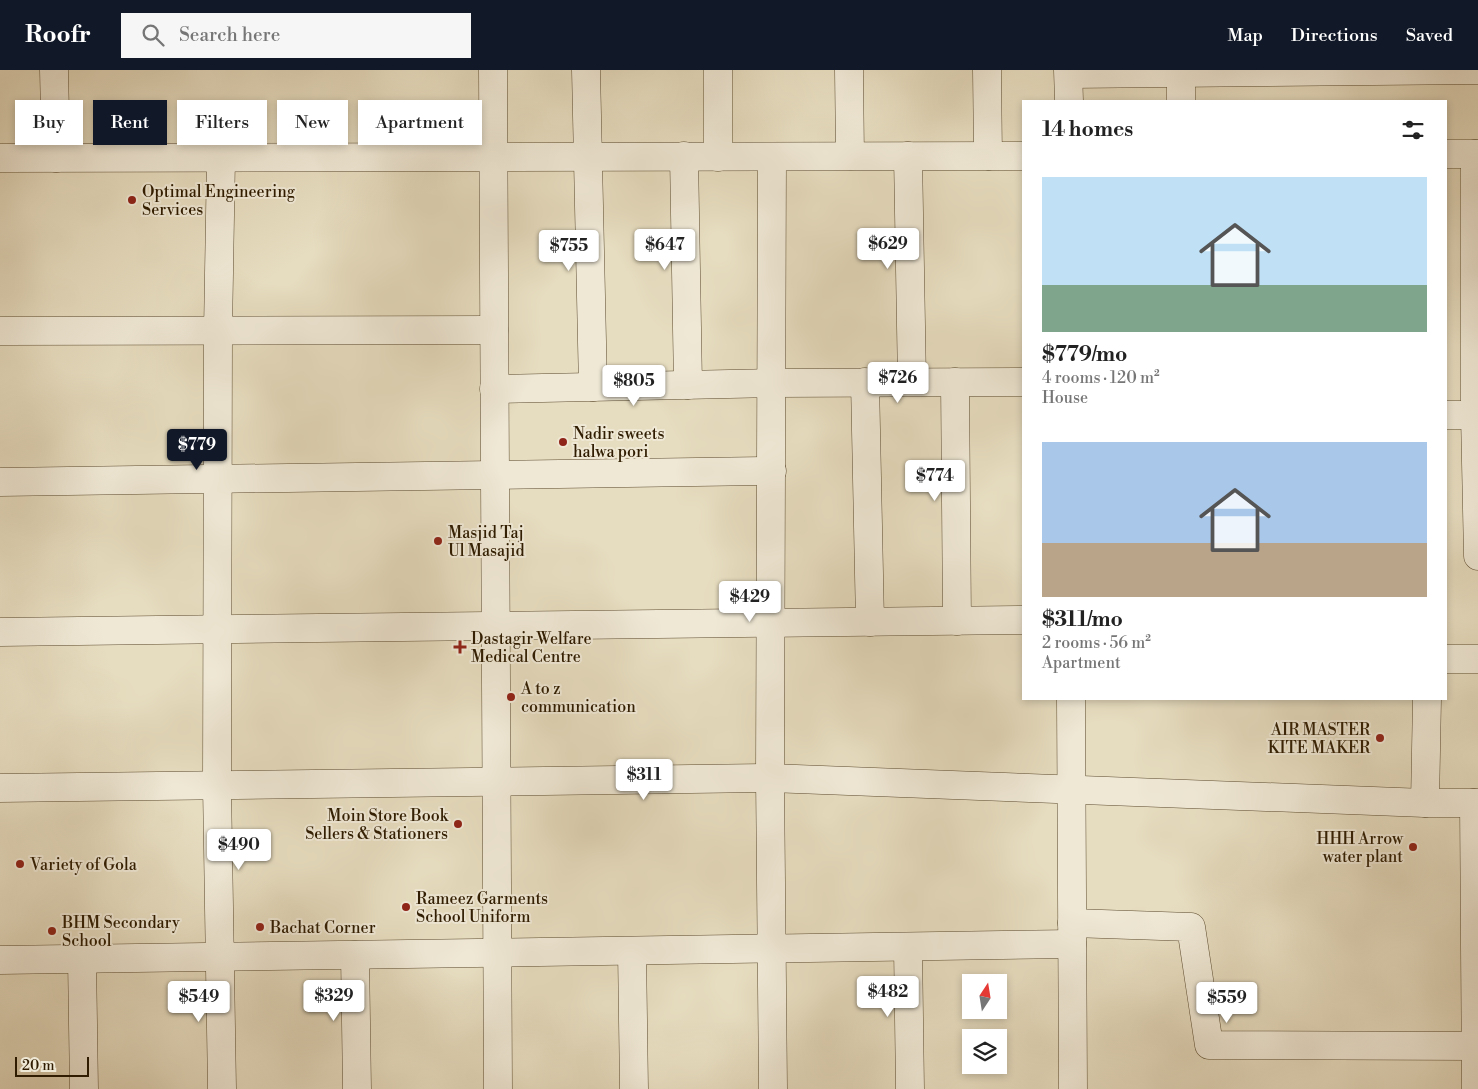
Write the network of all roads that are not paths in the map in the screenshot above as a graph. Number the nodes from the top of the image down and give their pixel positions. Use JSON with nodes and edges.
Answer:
{"nodes":[{"id":1,"x":54,"y":70,"type":"edge"},
{"id":2,"x":493,"y":70,"type":"edge"},
{"id":3,"x":586,"y":70,"type":"edge"},
{"id":4,"x":718,"y":70,"type":"edge"},
{"id":5,"x":849,"y":70,"type":"edge"},
{"id":6,"x":987,"y":70,"type":"edge"},
{"id":7,"x":1478,"y":70,"type":"edge"},
{"id":8,"x":1181,"y":71,"type":"edge"},
{"id":9,"x":1068,"y":72,"type":"edge"},
{"id":10,"x":1068,"y":100,"type":"edge"},
{"id":11,"x":1181,"y":100,"type":"edge"},
{"id":12,"x":1447,"y":154,"type":"edge"},
{"id":13,"x":1477,"y":154,"type":"edge"},
{"id":14,"x":684,"y":156,"type":"junction"},
{"id":15,"x":850,"y":156,"type":"junction"},
{"id":16,"x":908,"y":156,"type":"junction"},
{"id":17,"x":988,"y":156,"type":"junction"},
{"id":18,"x":1022,"y":156,"type":"edge"},
{"id":19,"x":493,"y":157,"type":"junction"},
{"id":20,"x":587,"y":157,"type":"junction"},
{"id":21,"x":718,"y":157,"type":"junction"},
{"id":22,"x":772,"y":157,"type":"junction"},
{"id":23,"x":0,"y":158,"type":"edge"},
{"id":24,"x":56,"y":158,"type":"junction"},
{"id":25,"x":221,"y":158,"type":"junction"},
{"id":26,"x":494,"y":330,"type":"junction"},
{"id":27,"x":0,"y":331,"type":"edge"},
{"id":28,"x":218,"y":331,"type":"junction"},
{"id":29,"x":865,"y":382,"type":"junction"},
{"id":30,"x":912,"y":382,"type":"junction"},
{"id":31,"x":955,"y":382,"type":"junction"},
{"id":32,"x":1022,"y":382,"type":"edge"},
{"id":33,"x":772,"y":383,"type":"junction"},
{"id":34,"x":688,"y":385,"type":"junction"},
{"id":35,"x":593,"y":387,"type":"junction"},
{"id":36,"x":494,"y":390,"type":"junction"},
{"id":37,"x":1447,"y":415,"type":"edge"},
{"id":38,"x":1477,"y":415,"type":"edge"},
{"id":39,"x":772,"y":471,"type":"junction"},
{"id":40,"x":495,"y":475,"type":"junction"},
{"id":41,"x":218,"y":479,"type":"junction"},
{"id":42,"x":0,"y":482,"type":"edge"},
{"id":43,"x":1478,"y":556,"type":"edge"},
{"id":44,"x":1022,"y":620,"type":"edge"},
{"id":45,"x":957,"y":621,"type":"junction"},
{"id":46,"x":870,"y":622,"type":"junction"},
{"id":47,"x":771,"y":624,"type":"junction"},
{"id":48,"x":495,"y":626,"type":"junction"},
{"id":49,"x":218,"y":628,"type":"junction"},
{"id":50,"x":0,"y":632,"type":"edge"},
{"id":51,"x":1447,"y":659,"type":"edge"},
{"id":52,"x":1478,"y":659,"type":"edge"},
{"id":53,"x":1071,"y":700,"type":"edge"},
{"id":54,"x":1427,"y":700,"type":"edge"},
{"id":55,"x":770,"y":778,"type":"junction"},
{"id":56,"x":496,"y":782,"type":"junction"},
{"id":57,"x":217,"y":786,"type":"junction"},
{"id":58,"x":0,"y":788,"type":"edge"},
{"id":59,"x":1072,"y":791,"type":"junction"},
{"id":60,"x":1425,"y":803,"type":"junction"},
{"id":61,"x":1476,"y":803,"type":"edge"},
{"id":62,"x":1072,"y":934,"type":"junction"},
{"id":63,"x":908,"y":947,"type":"junction"},
{"id":64,"x":771,"y":949,"type":"junction"},
{"id":65,"x":632,"y":951,"type":"junction"},
{"id":66,"x":496,"y":953,"type":"junction"},
{"id":67,"x":355,"y":955,"type":"junction"},
{"id":68,"x":219,"y":957,"type":"junction"},
{"id":69,"x":82,"y":959,"type":"junction"},
{"id":70,"x":0,"y":960,"type":"edge"},
{"id":71,"x":1476,"y":1046,"type":"junction"},
{"id":72,"x":84,"y":1089,"type":"edge"},
{"id":73,"x":222,"y":1089,"type":"edge"},
{"id":74,"x":357,"y":1089,"type":"edge"},
{"id":75,"x":498,"y":1089,"type":"edge"},
{"id":76,"x":634,"y":1089,"type":"edge"},
{"id":77,"x":773,"y":1089,"type":"edge"},
{"id":78,"x":910,"y":1089,"type":"edge"},
{"id":79,"x":1073,"y":1089,"type":"edge"},
{"id":80,"x":1476,"y":1089,"type":"edge"}],
"edges":[{"from":1,"to":24,"type":"street"},
{"from":2,"to":19,"type":"street"},
{"from":3,"to":20,"type":"street"},
{"from":4,"to":21,"type":"street"},
{"from":5,"to":15,"type":"street"},
{"from":6,"to":17,"type":"street"},
{"from":7,"to":8,"type":"street"},
{"from":8,"to":9,"type":"street"},
{"from":8,"to":11,"type":"street"},
{"from":9,"to":10,"type":"street"},
{"from":12,"to":13,"type":"street"},
{"from":13,"to":38,"type":"street"},
{"from":14,"to":20,"type":"street"},
{"from":14,"to":21,"type":"street"},
{"from":14,"to":34,"type":"street"},
{"from":15,"to":16,"type":"street"},
{"from":15,"to":22,"type":"street"},
{"from":16,"to":17,"type":"street"},
{"from":16,"to":30,"type":"street"},
{"from":17,"to":18,"type":"street"},
{"from":19,"to":20,"type":"street"},
{"from":19,"to":25,"type":"street"},
{"from":19,"to":26,"type":"street"},
{"from":20,"to":35,"type":"street"},
{"from":21,"to":22,"type":"street"},
{"from":22,"to":33,"type":"street"},
{"from":23,"to":24,"type":"street"},
{"from":24,"to":25,"type":"street"},
{"from":25,"to":28,"type":"street"},
{"from":26,"to":28,"type":"street"},
{"from":26,"to":36,"type":"street"},
{"from":27,"to":28,"type":"street"},
{"from":28,"to":41,"type":"street"},
{"from":29,"to":30,"type":"street"},
{"from":29,"to":33,"type":"street"},
{"from":29,"to":46,"type":"street"},
{"from":30,"to":31,"type":"street"},
{"from":31,"to":32,"type":"street"},
{"from":31,"to":45,"type":"street"},
{"from":33,"to":34,"type":"street"},
{"from":33,"to":39,"type":"street"},
{"from":34,"to":35,"type":"street"},
{"from":35,"to":36,"type":"street"},
{"from":36,"to":40,"type":"street"},
{"from":37,"to":38,"type":"street"},
{"from":38,"to":43,"type":"street"},
{"from":39,"to":40,"type":"street"},
{"from":39,"to":47,"type":"street"},
{"from":40,"to":41,"type":"street"},
{"from":40,"to":48,"type":"street"},
{"from":41,"to":42,"type":"street"},
{"from":41,"to":49,"type":"street"},
{"from":44,"to":45,"type":"street"},
{"from":45,"to":46,"type":"street"},
{"from":46,"to":47,"type":"street"},
{"from":47,"to":48,"type":"street"},
{"from":47,"to":55,"type":"street"},
{"from":48,"to":49,"type":"street"},
{"from":48,"to":56,"type":"street"},
{"from":49,"to":50,"type":"street"},
{"from":49,"to":57,"type":"street"},
{"from":51,"to":52,"type":"street"},
{"from":53,"to":59,"type":"street"},
{"from":54,"to":60,"type":"street"},
{"from":55,"to":56,"type":"street"},
{"from":55,"to":59,"type":"street"},
{"from":55,"to":64,"type":"street"},
{"from":56,"to":57,"type":"street"},
{"from":56,"to":66,"type":"street"},
{"from":57,"to":58,"type":"street"},
{"from":57,"to":68,"type":"street"},
{"from":59,"to":60,"type":"street"},
{"from":59,"to":62,"type":"street"},
{"from":60,"to":61,"type":"street"},
{"from":61,"to":71,"type":"street"},
{"from":62,"to":63,"type":"street"},
{"from":62,"to":71,"type":"street"},
{"from":62,"to":79,"type":"street"},
{"from":63,"to":64,"type":"street"},
{"from":63,"to":78,"type":"street"},
{"from":64,"to":65,"type":"street"},
{"from":64,"to":77,"type":"street"},
{"from":65,"to":66,"type":"street"},
{"from":65,"to":76,"type":"street"},
{"from":66,"to":67,"type":"street"},
{"from":66,"to":75,"type":"street"},
{"from":67,"to":68,"type":"street"},
{"from":67,"to":74,"type":"street"},
{"from":68,"to":69,"type":"street"},
{"from":68,"to":73,"type":"street"},
{"from":69,"to":70,"type":"street"},
{"from":69,"to":72,"type":"street"},
{"from":71,"to":80,"type":"street"}]}
